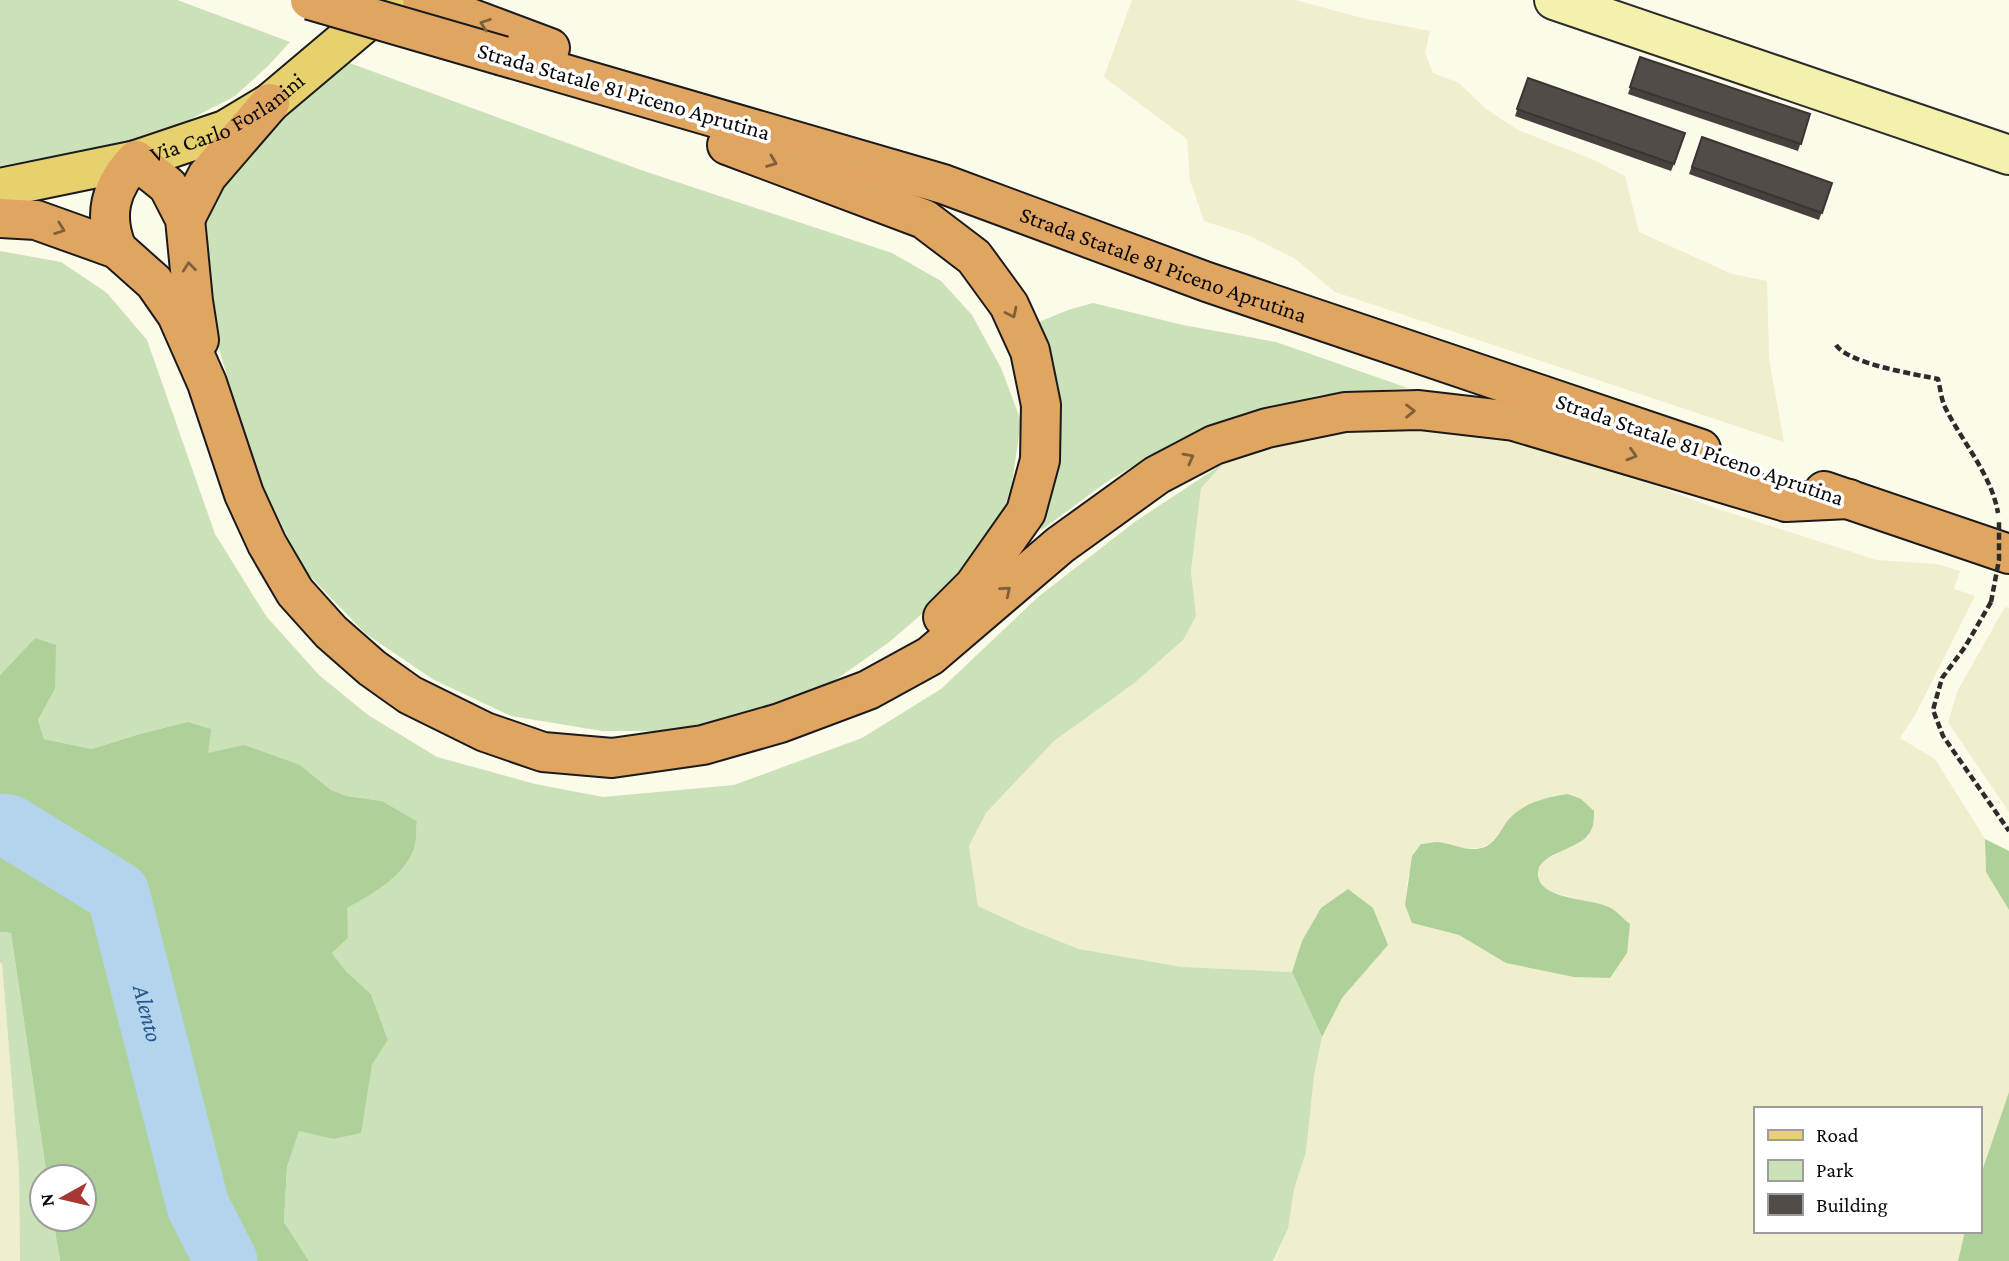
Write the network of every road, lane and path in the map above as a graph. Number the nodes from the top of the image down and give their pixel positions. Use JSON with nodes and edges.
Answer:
{"nodes":[{"id":1,"x":310,"y":0,"type":"edge"},
{"id":2,"x":392,"y":0,"type":"edge"},
{"id":3,"x":422,"y":0,"type":"edge"},
{"id":4,"x":1554,"y":0,"type":"edge"},
{"id":5,"x":503,"y":56,"type":"junction"},
{"id":6,"x":270,"y":103,"type":"junction"},
{"id":7,"x":2009,"y":155,"type":"edge"},
{"id":8,"x":136,"y":160,"type":"junction"},
{"id":9,"x":943,"y":184,"type":"junction"},
{"id":10,"x":0,"y":188,"type":"edge"},
{"id":11,"x":0,"y":218,"type":"edge"},
{"id":12,"x":185,"y":219,"type":"junction"},
{"id":13,"x":117,"y":249,"type":"junction"},
{"id":14,"x":1836,"y":345,"type":"dead end"},
{"id":15,"x":206,"y":383,"type":"junction"},
{"id":16,"x":1849,"y":499,"type":"junction"},
{"id":17,"x":1996,"y":502,"type":"dead end"},
{"id":18,"x":2004,"y":536,"type":"edge"},
{"id":19,"x":780,"y":723,"type":"junction"},
{"id":20,"x":2009,"y":831,"type":"edge"}],
"edges":[{"from":1,"to":5,"type":"highway","name":"Strada Statale 81 Piceno Aprutina","bridge":true},
{"from":2,"to":6,"type":"main road","name":"Via Carlo Forlanini"},
{"from":9,"to":3,"type":"highway","one_way":true},
{"from":4,"to":7,"type":"main road"},
{"from":5,"to":9,"type":"highway","name":"Strada Statale 81 Piceno Aprutina"},
{"from":5,"to":19,"type":"highway","one_way":true},
{"from":6,"to":8,"type":"main road","name":"Via Carlo Forlanini"},
{"from":6,"to":12,"type":"highway"},
{"from":8,"to":10,"type":"main road","name":"Via Carlo Forlanini"},
{"from":8,"to":12,"type":"highway"},
{"from":8,"to":13,"type":"highway"},
{"from":9,"to":16,"type":"highway","name":"Strada Statale 81 Piceno Aprutina"},
{"from":11,"to":13,"type":"highway","one_way":true},
{"from":15,"to":12,"type":"highway","one_way":true},
{"from":13,"to":15,"type":"highway"},
{"from":14,"to":17,"type":"path"},
{"from":15,"to":19,"type":"highway"},
{"from":16,"to":18,"type":"highway","name":"Strada Statale 81 Piceno Aprutina"},
{"from":19,"to":16,"type":"highway","one_way":true},
{"from":18,"to":20,"type":"path","bridge":true}]}
